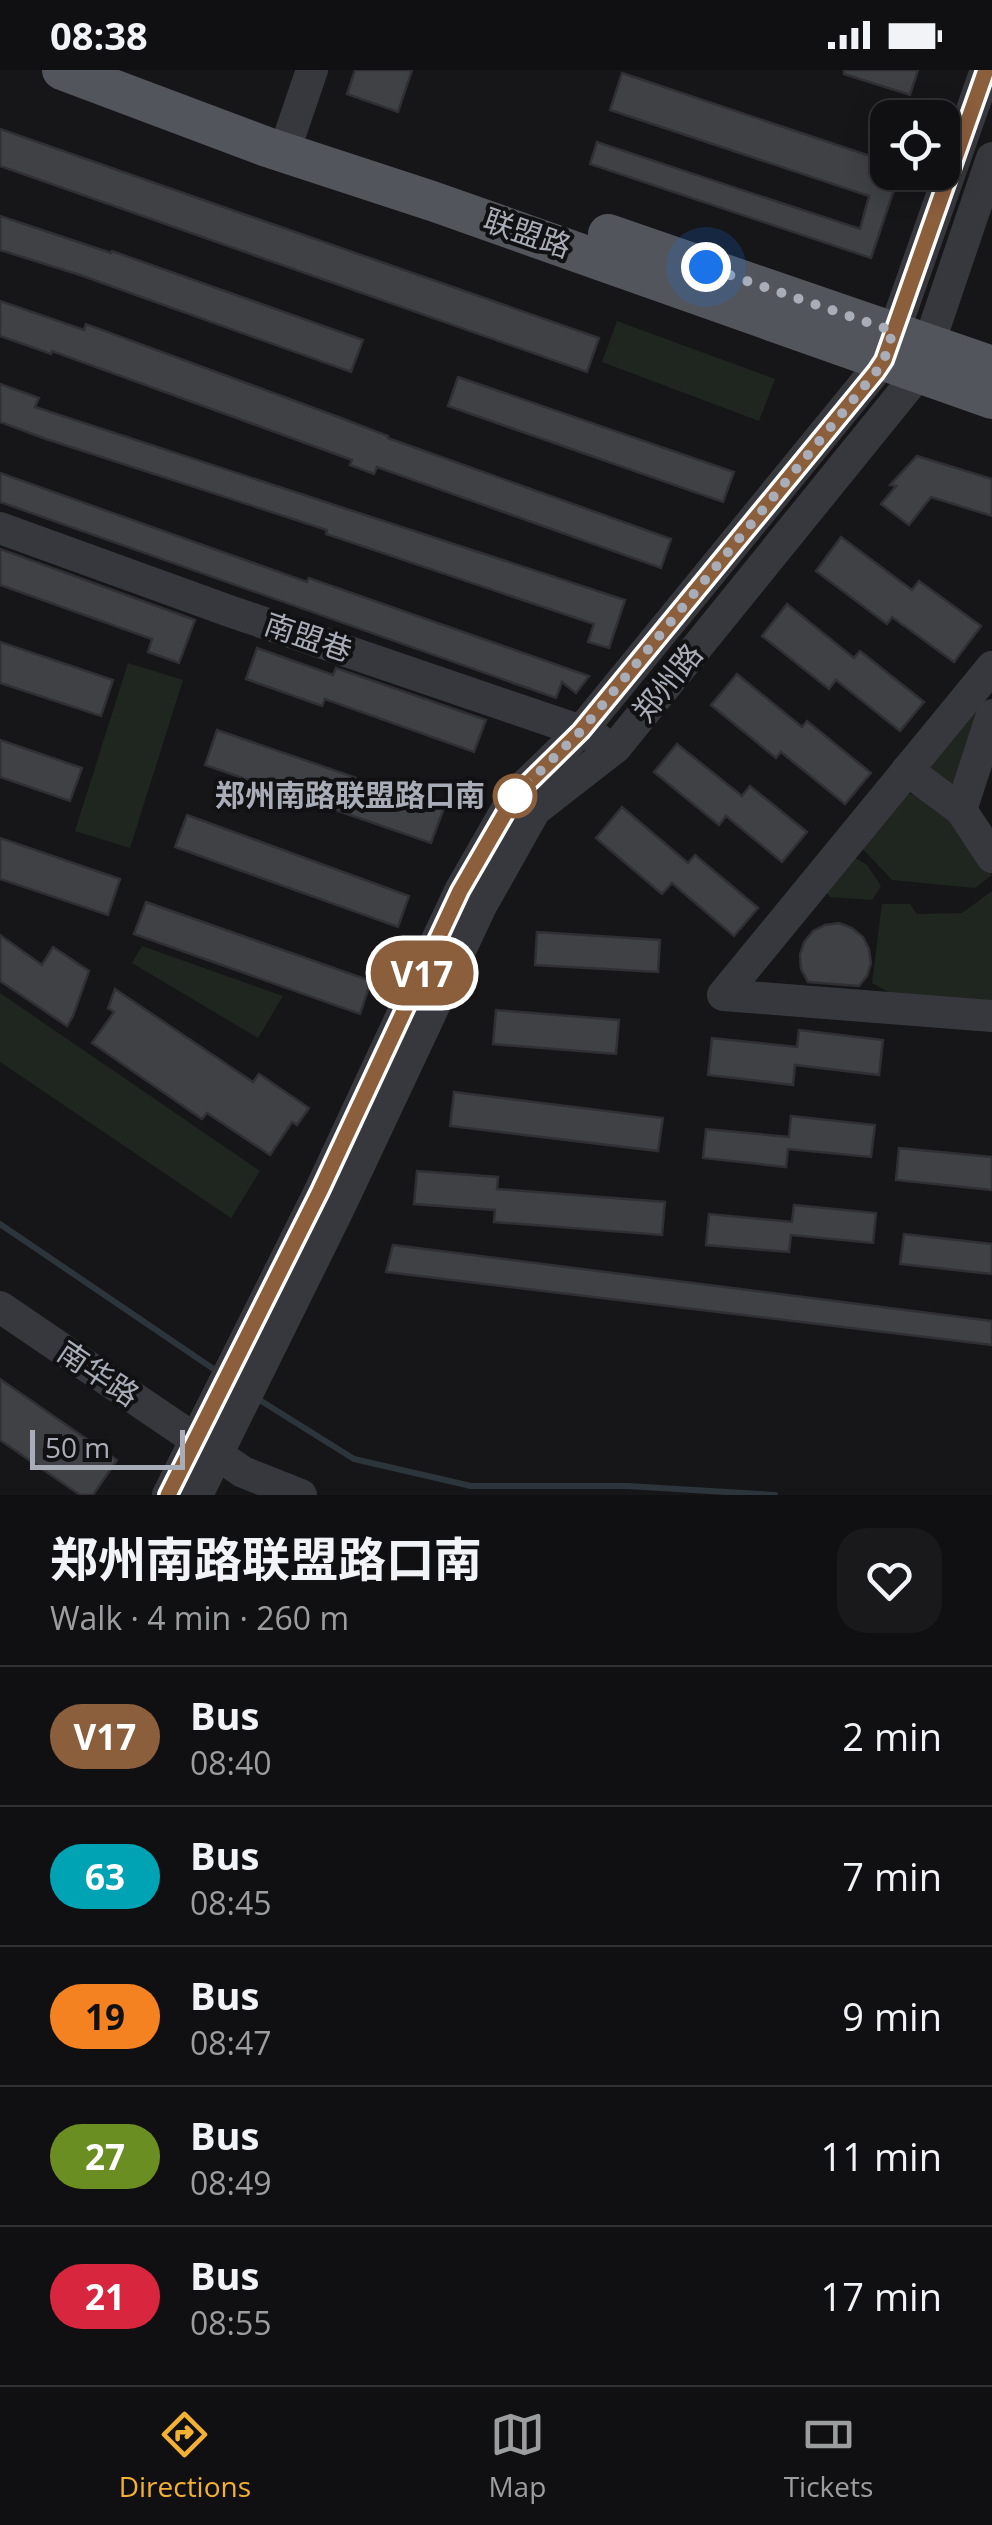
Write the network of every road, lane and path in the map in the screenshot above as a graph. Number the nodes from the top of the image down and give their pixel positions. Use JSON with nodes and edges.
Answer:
{"nodes":[{"id":1,"x":62,"y":70,"type":"edge"},
{"id":2,"x":132,"y":70,"type":"edge"},
{"id":3,"x":294,"y":70,"type":"edge"},
{"id":4,"x":312,"y":70,"type":"edge"},
{"id":5,"x":986,"y":70,"type":"edge"},
{"id":6,"x":280,"y":137,"type":"junction"},
{"id":7,"x":992,"y":158,"type":"edge"},
{"id":8,"x":906,"y":352,"type":"junction"},
{"id":9,"x":992,"y":366,"type":"edge"},
{"id":10,"x":992,"y":399,"type":"edge"},
{"id":11,"x":0,"y":528,"type":"edge"},
{"id":12,"x":992,"y":666,"type":"edge"},
{"id":13,"x":992,"y":715,"type":"edge"},
{"id":14,"x":581,"y":731,"type":"junction"},
{"id":15,"x":616,"y":747,"type":"junction"},
{"id":16,"x":907,"y":770,"type":"junction"},
{"id":17,"x":961,"y":810,"type":"junction"},
{"id":18,"x":992,"y":857,"type":"edge"},
{"id":19,"x":992,"y":1016,"type":"edge"},
{"id":20,"x":330,"y":1198,"type":"junction"},
{"id":21,"x":0,"y":1307,"type":"edge"},
{"id":22,"x":213,"y":1434,"type":"junction"},
{"id":23,"x":168,"y":1495,"type":"edge"},
{"id":24,"x":197,"y":1495,"type":"edge"},
{"id":25,"x":301,"y":1495,"type":"edge"}],
"edges":[{"from":1,"to":6,"type":"main road","name":"联盟路"},
{"from":2,"to":6,"type":"main road","name":"联盟路"},
{"from":3,"to":6,"type":"street"},
{"from":4,"to":6,"type":"street"},
{"from":5,"to":8,"type":"street","name":"郑州路"},
{"from":6,"to":8,"type":"main road","name":"联盟路"},
{"from":7,"to":8,"type":"street","name":"郑州路"},
{"from":8,"to":9,"type":"main road","name":"联盟路"},
{"from":8,"to":10,"type":"main road","name":"联盟路"},
{"from":8,"to":14,"type":"street","name":"郑州路"},
{"from":8,"to":15,"type":"street","name":"郑州路"},
{"from":11,"to":14,"type":"street","name":"南盟巷"},
{"from":12,"to":16,"type":"street"},
{"from":13,"to":17,"type":"street"},
{"from":14,"to":15,"type":"street","name":"南盟巷"},
{"from":14,"to":20,"type":"street","name":"郑州路"},
{"from":15,"to":20,"type":"street","name":"郑州路"},
{"from":16,"to":17,"type":"street"},
{"from":16,"to":19,"type":"street"},
{"from":17,"to":18,"type":"street"},
{"from":20,"to":22,"type":"street"},
{"from":21,"to":22,"type":"street","name":"南华路"},
{"from":22,"to":23,"type":"street"},
{"from":22,"to":24,"type":"street"},
{"from":22,"to":25,"type":"street","name":"南华路"}]}
